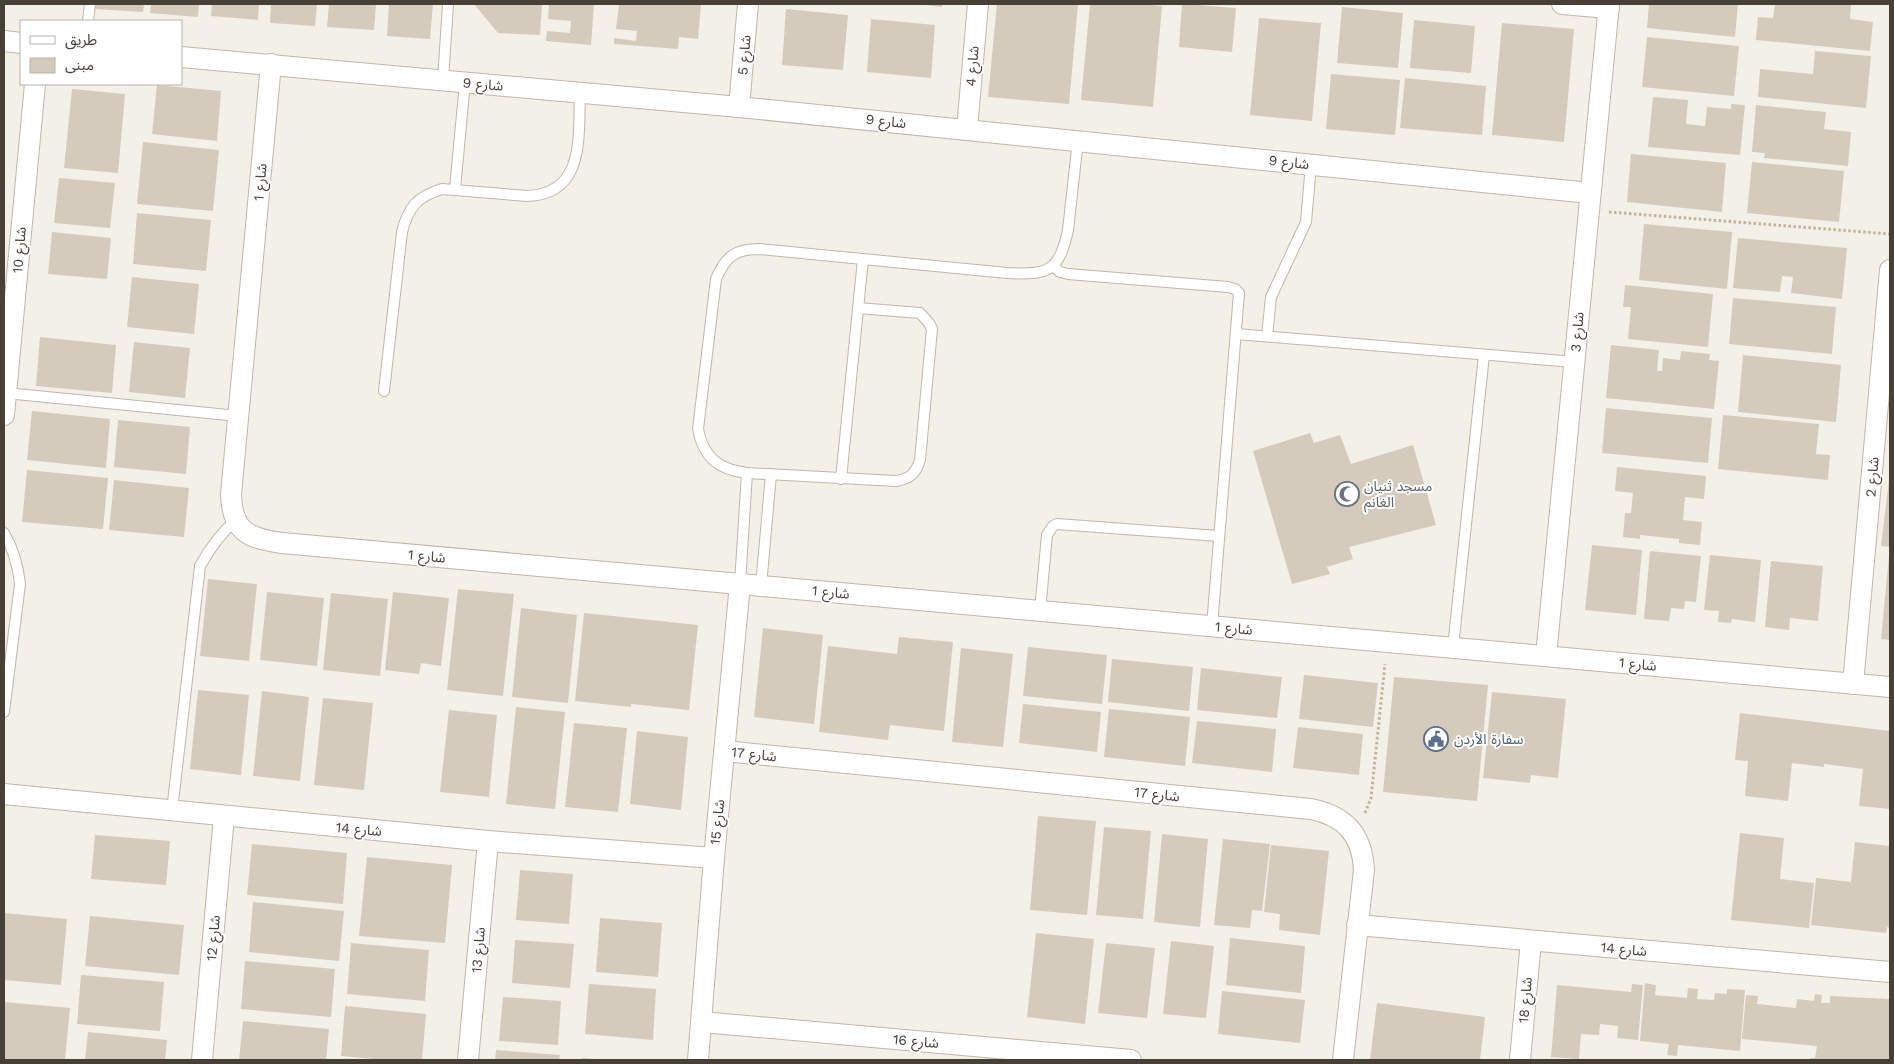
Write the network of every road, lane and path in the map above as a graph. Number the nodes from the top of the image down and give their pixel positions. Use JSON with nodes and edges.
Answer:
{"nodes":[{"id":1,"x":90,"y":4,"type":"edge"},
{"id":2,"x":448,"y":4,"type":"edge"},
{"id":3,"x":748,"y":4,"type":"edge"},
{"id":4,"x":978,"y":4,"type":"edge"},
{"id":5,"x":1562,"y":4,"type":"edge"},
{"id":6,"x":1609,"y":6,"type":"edge"},
{"id":7,"x":88,"y":20,"type":"edge"},
{"id":8,"x":4,"y":41,"type":"edge"},
{"id":9,"x":20,"y":43,"type":"edge"},
{"id":10,"x":182,"y":57,"type":"edge"},
{"id":11,"x":272,"y":64,"type":"junction"},
{"id":12,"x":443,"y":80,"type":"junction"},
{"id":13,"x":465,"y":82,"type":"junction"},
{"id":14,"x":35,"y":85,"type":"edge"},
{"id":15,"x":580,"y":92,"type":"junction"},
{"id":16,"x":739,"y":107,"type":"junction"},
{"id":17,"x":967,"y":129,"type":"junction"},
{"id":18,"x":1078,"y":140,"type":"junction"},
{"id":19,"x":1312,"y":164,"type":"junction"},
{"id":20,"x":455,"y":190,"type":"junction"},
{"id":21,"x":1589,"y":202,"type":"junction"},
{"id":22,"x":1890,"y":234,"type":"edge"},
{"id":23,"x":863,"y":259,"type":"junction"},
{"id":24,"x":1053,"y":266,"type":"junction"},
{"id":25,"x":1890,"y":270,"type":"edge"},
{"id":26,"x":858,"y":308,"type":"junction"},
{"id":27,"x":1236,"y":334,"type":"junction"},
{"id":28,"x":1267,"y":336,"type":"junction"},
{"id":29,"x":1484,"y":355,"type":"junction"},
{"id":30,"x":1574,"y":362,"type":"junction"},
{"id":31,"x":384,"y":391,"type":"dead end"},
{"id":32,"x":6,"y":393,"type":"junction"},
{"id":33,"x":4,"y":415,"type":"edge"},
{"id":34,"x":238,"y":416,"type":"junction"},
{"id":35,"x":747,"y":473,"type":"junction"},
{"id":36,"x":771,"y":474,"type":"junction"},
{"id":37,"x":841,"y":479,"type":"junction"},
{"id":38,"x":236,"y":521,"type":"junction"},
{"id":39,"x":4,"y":533,"type":"edge"},
{"id":40,"x":1219,"y":536,"type":"junction"},
{"id":41,"x":740,"y":584,"type":"junction"},
{"id":42,"x":761,"y":586,"type":"junction"},
{"id":43,"x":1040,"y":611,"type":"junction"},
{"id":44,"x":1212,"y":626,"type":"junction"},
{"id":45,"x":1388,"y":642,"type":"junction"},
{"id":46,"x":1453,"y":647,"type":"junction"},
{"id":47,"x":1546,"y":656,"type":"junction"},
{"id":48,"x":1853,"y":684,"type":"junction"},
{"id":49,"x":1890,"y":688,"type":"edge"},
{"id":50,"x":4,"y":712,"type":"edge"},
{"id":51,"x":724,"y":752,"type":"junction"},
{"id":52,"x":4,"y":794,"type":"edge"},
{"id":53,"x":172,"y":811,"type":"junction"},
{"id":54,"x":224,"y":816,"type":"junction"},
{"id":55,"x":1356,"y":837,"type":"junction"},
{"id":56,"x":488,"y":840,"type":"junction"},
{"id":57,"x":714,"y":858,"type":"junction"},
{"id":58,"x":1357,"y":926,"type":"junction"},
{"id":59,"x":1531,"y":941,"type":"junction"},
{"id":60,"x":1890,"y":972,"type":"edge"},
{"id":61,"x":702,"y":1022,"type":"junction"},
{"id":62,"x":1083,"y":1058,"type":"edge"},
{"id":63,"x":202,"y":1060,"type":"edge"},
{"id":64,"x":468,"y":1060,"type":"edge"},
{"id":65,"x":698,"y":1060,"type":"edge"},
{"id":66,"x":1131,"y":1060,"type":"edge"},
{"id":67,"x":1343,"y":1060,"type":"edge"},
{"id":68,"x":1520,"y":1060,"type":"edge"}],
"edges":[{"from":1,"to":7,"type":"lane"},
{"from":2,"to":12,"type":"lane"},
{"from":3,"to":16,"type":"street","name":"شارع 5"},
{"from":4,"to":17,"type":"street","name":"شارع 4"},
{"from":5,"to":6,"type":"street","name":"شارع 3"},
{"from":6,"to":21,"type":"street","name":"شارع 3"},
{"from":8,"to":9,"type":"street"},
{"from":10,"to":11,"type":"street","name":"شارع 9"},
{"from":11,"to":12,"type":"street","name":"شارع 9"},
{"from":11,"to":34,"type":"street","name":"شارع 1"},
{"from":12,"to":13,"type":"street","name":"شارع 9"},
{"from":13,"to":15,"type":"street","name":"شارع 9"},
{"from":13,"to":20,"type":"lane"},
{"from":14,"to":32,"type":"street","name":"شارع 10"},
{"from":15,"to":16,"type":"street","name":"شارع 9"},
{"from":15,"to":20,"type":"lane"},
{"from":16,"to":17,"type":"street","name":"شارع 9"},
{"from":17,"to":18,"type":"street","name":"شارع 9"},
{"from":18,"to":19,"type":"street","name":"شارع 9"},
{"from":18,"to":24,"type":"lane"},
{"from":19,"to":21,"type":"street","name":"شارع 9"},
{"from":19,"to":28,"type":"lane"},
{"from":20,"to":31,"type":"lane"},
{"from":21,"to":22,"type":"path"},
{"from":21,"to":30,"type":"street","name":"شارع 3"},
{"from":23,"to":24,"type":"lane"},
{"from":23,"to":26,"type":"lane"},
{"from":23,"to":35,"type":"lane"},
{"from":24,"to":27,"type":"lane"},
{"from":25,"to":48,"type":"street","name":"شارع 2"},
{"from":26,"to":37,"type":"lane"},
{"from":26,"to":37,"type":"lane"},
{"from":27,"to":28,"type":"lane"},
{"from":27,"to":40,"type":"lane"},
{"from":28,"to":29,"type":"lane"},
{"from":29,"to":30,"type":"lane"},
{"from":29,"to":46,"type":"lane"},
{"from":30,"to":47,"type":"street","name":"شارع 3"},
{"from":32,"to":33,"type":"street","name":"شارع 10"},
{"from":32,"to":34,"type":"lane"},
{"from":34,"to":38,"type":"street","name":"شارع 1"},
{"from":35,"to":36,"type":"lane"},
{"from":35,"to":41,"type":"lane"},
{"from":36,"to":37,"type":"lane"},
{"from":36,"to":42,"type":"lane"},
{"from":38,"to":41,"type":"street","name":"شارع 1"},
{"from":38,"to":53,"type":"lane"},
{"from":39,"to":50,"type":"lane"},
{"from":40,"to":43,"type":"lane"},
{"from":40,"to":44,"type":"lane"},
{"from":41,"to":42,"type":"street","name":"شارع 1"},
{"from":41,"to":51,"type":"street","name":"شارع 15"},
{"from":42,"to":43,"type":"street","name":"شارع 1"},
{"from":43,"to":44,"type":"street","name":"شارع 1"},
{"from":44,"to":45,"type":"street","name":"شارع 1"},
{"from":45,"to":46,"type":"street","name":"شارع 1"},
{"from":45,"to":55,"type":"path"},
{"from":46,"to":47,"type":"street","name":"شارع 1"},
{"from":47,"to":48,"type":"street","name":"شارع 1"},
{"from":48,"to":49,"type":"street","name":"شارع 1"},
{"from":51,"to":55,"type":"street","name":"شارع 17"},
{"from":51,"to":57,"type":"street","name":"شارع 15"},
{"from":52,"to":53,"type":"street","name":"شارع 14"},
{"from":53,"to":54,"type":"street","name":"شارع 14"},
{"from":54,"to":56,"type":"street","name":"شارع 14"},
{"from":54,"to":63,"type":"street","name":"شارع 12"},
{"from":55,"to":58,"type":"street","name":"شارع 17"},
{"from":56,"to":57,"type":"street","name":"شارع 14"},
{"from":56,"to":64,"type":"street","name":"شارع 13"},
{"from":57,"to":61,"type":"street","name":"شارع 15"},
{"from":58,"to":59,"type":"street","name":"شارع 14"},
{"from":58,"to":67,"type":"street","name":"شارع 17"},
{"from":59,"to":60,"type":"street","name":"شارع 14"},
{"from":59,"to":68,"type":"street","name":"شارع 18"},
{"from":61,"to":62,"type":"street","name":"شارع 16"},
{"from":61,"to":65,"type":"street","name":"شارع 15"},
{"from":62,"to":66,"type":"street","name":"شارع 16"}]}
